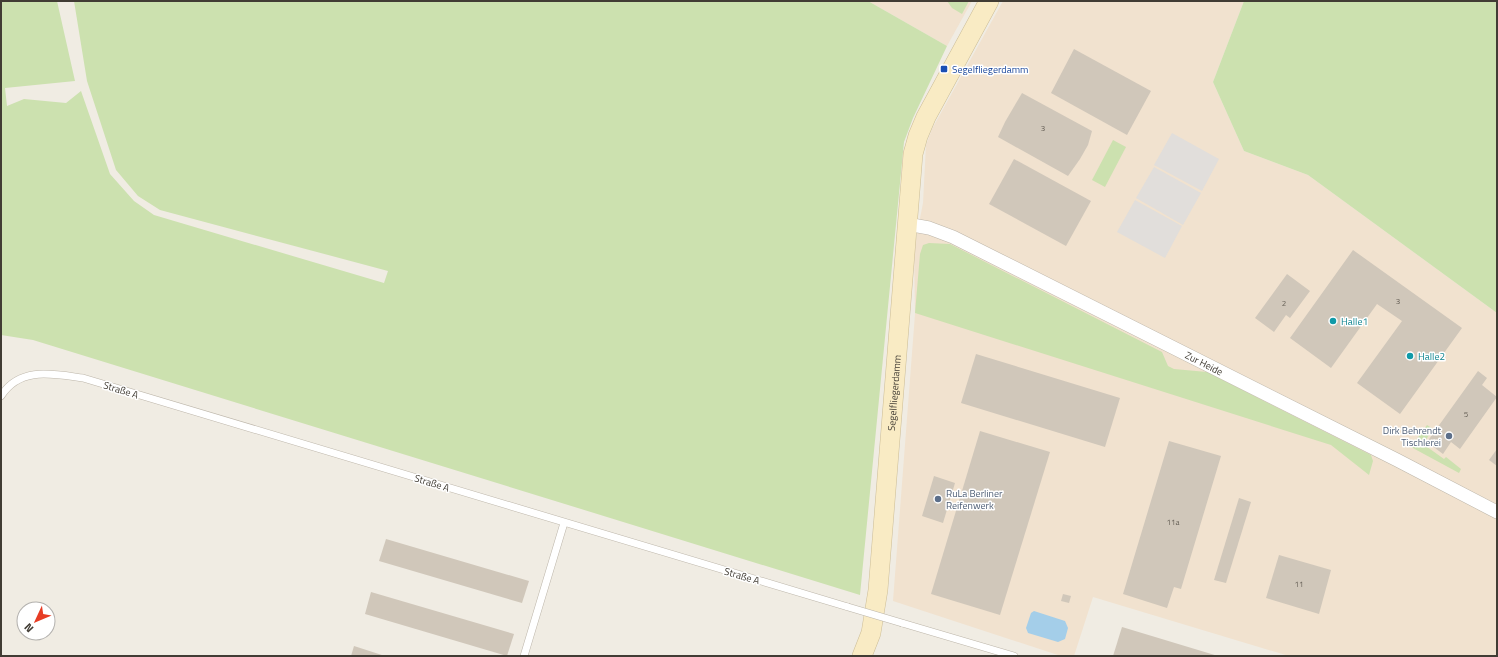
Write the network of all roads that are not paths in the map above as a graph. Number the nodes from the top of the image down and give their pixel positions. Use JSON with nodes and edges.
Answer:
{"nodes":[{"id":1,"x":989,"y":1,"type":"edge"},
{"id":2,"x":907,"y":224,"type":"junction"},
{"id":3,"x":1,"y":396,"type":"edge"},
{"id":4,"x":1497,"y":512,"type":"edge"},
{"id":5,"x":564,"y":523,"type":"junction"},
{"id":6,"x":524,"y":656,"type":"edge"},
{"id":7,"x":862,"y":656,"type":"edge"},
{"id":8,"x":1014,"y":656,"type":"edge"}],
"edges":[{"from":1,"to":2,"type":"street","name":"Segelfliegerdamm"},
{"from":2,"to":4,"type":"street","name":"Zur Heide"},
{"from":2,"to":7,"type":"street","name":"Segelfliegerdamm"},
{"from":3,"to":5,"type":"lane","name":"Straße A"},
{"from":5,"to":6,"type":"lane"},
{"from":5,"to":8,"type":"lane","name":"Straße A","bridge":true}]}
